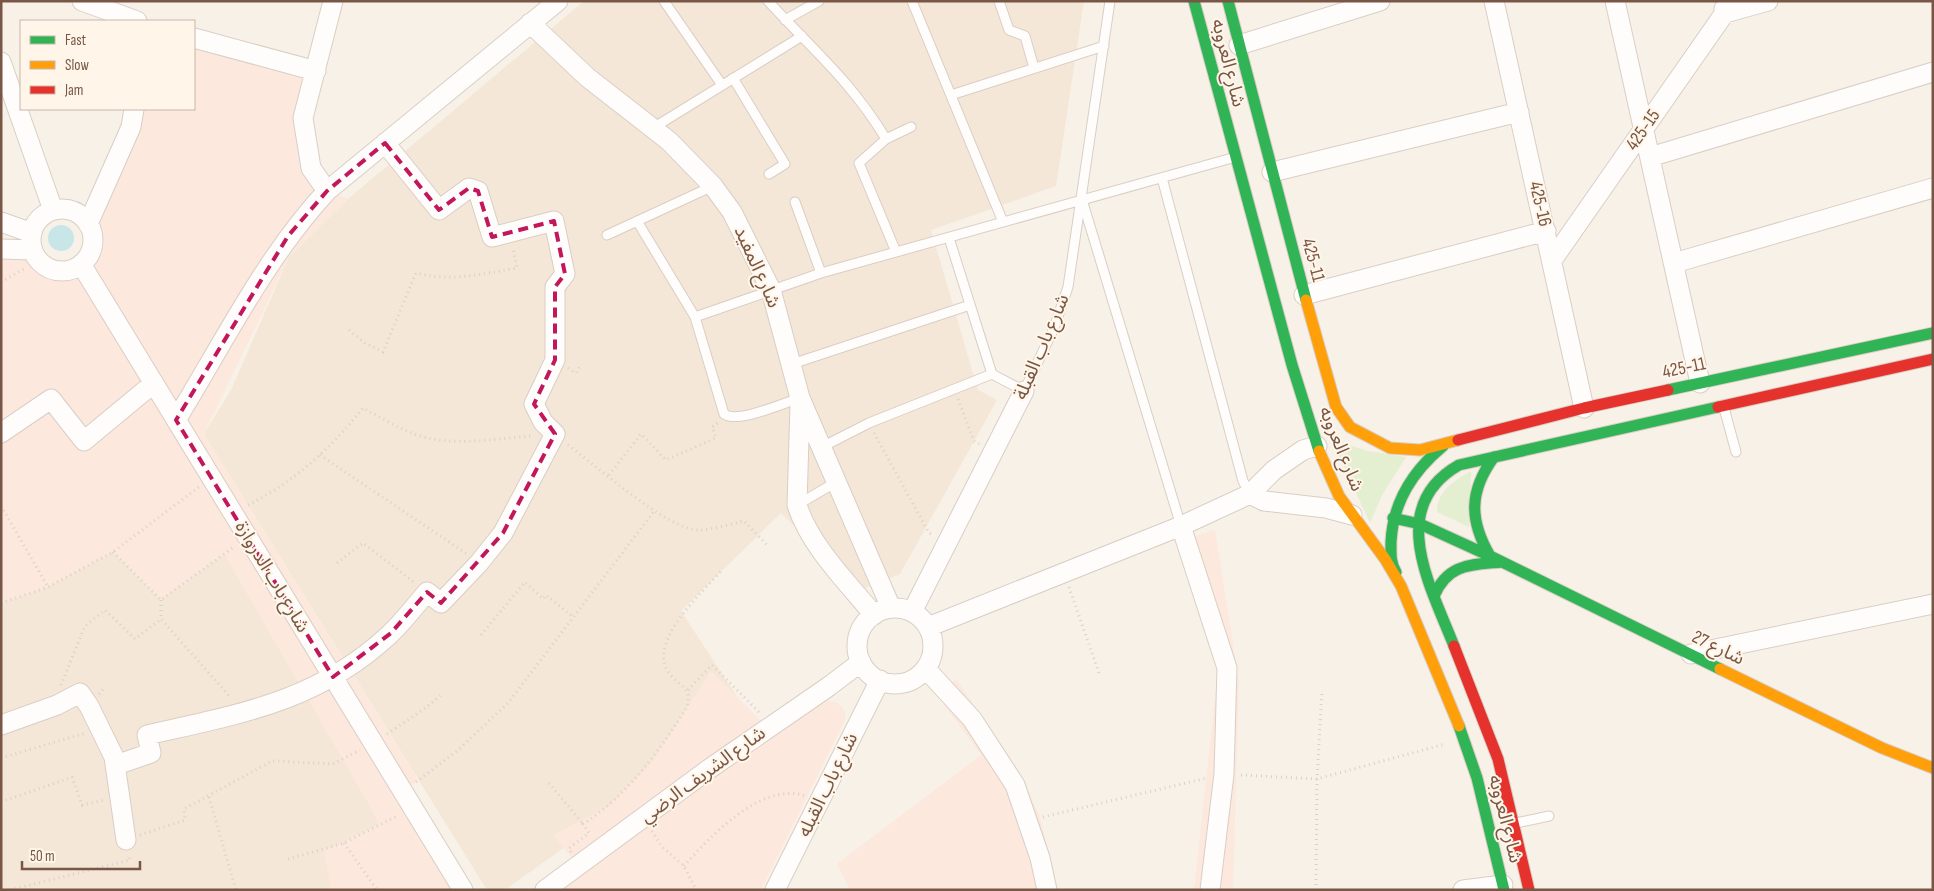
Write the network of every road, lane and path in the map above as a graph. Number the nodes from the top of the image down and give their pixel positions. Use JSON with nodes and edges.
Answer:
{"nodes":[{"id":1,"x":82,"y":1,"type":"edge"},
{"id":2,"x":333,"y":1,"type":"edge"},
{"id":3,"x":558,"y":1,"type":"edge"},
{"id":4,"x":664,"y":1,"type":"edge"},
{"id":5,"x":768,"y":1,"type":"edge"},
{"id":6,"x":819,"y":1,"type":"edge"},
{"id":7,"x":912,"y":1,"type":"edge"},
{"id":8,"x":999,"y":1,"type":"edge"},
{"id":9,"x":1110,"y":1,"type":"edge"},
{"id":10,"x":1194,"y":1,"type":"edge"},
{"id":11,"x":1228,"y":1,"type":"edge"},
{"id":12,"x":1380,"y":1,"type":"edge"},
{"id":13,"x":1494,"y":1,"type":"edge"},
{"id":14,"x":1615,"y":1,"type":"edge"},
{"id":15,"x":1768,"y":1,"type":"edge"},
{"id":16,"x":1727,"y":5,"type":"edge"},
{"id":17,"x":120,"y":8,"type":"edge"},
{"id":18,"x":1327,"y":9,"type":"edge"},
{"id":19,"x":136,"y":20,"type":"edge"},
{"id":20,"x":785,"y":20,"type":"junction"},
{"id":21,"x":530,"y":23,"type":"junction"},
{"id":22,"x":802,"y":36,"type":"junction"},
{"id":23,"x":195,"y":38,"type":"edge"},
{"id":24,"x":1239,"y":45,"type":"junction"},
{"id":25,"x":1104,"y":46,"type":"junction"},
{"id":26,"x":1,"y":62,"type":"edge"},
{"id":27,"x":1034,"y":68,"type":"junction"},
{"id":28,"x":316,"y":70,"type":"junction"},
{"id":29,"x":1933,"y":72,"type":"edge"},
{"id":30,"x":733,"y":78,"type":"junction"},
{"id":31,"x":722,"y":85,"type":"junction"},
{"id":32,"x":950,"y":95,"type":"junction"},
{"id":33,"x":134,"y":110,"type":"edge"},
{"id":34,"x":1519,"y":112,"type":"junction"},
{"id":35,"x":911,"y":127,"type":"dead end"},
{"id":36,"x":653,"y":128,"type":"junction"},
{"id":37,"x":1644,"y":128,"type":"junction"},
{"id":38,"x":886,"y":139,"type":"junction"},
{"id":39,"x":385,"y":143,"type":"junction"},
{"id":40,"x":1650,"y":157,"type":"junction"},
{"id":41,"x":1234,"y":158,"type":"junction"},
{"id":42,"x":1272,"y":172,"type":"junction"},
{"id":43,"x":769,"y":174,"type":"dead end"},
{"id":44,"x":1162,"y":178,"type":"junction"},
{"id":45,"x":713,"y":186,"type":"junction"},
{"id":46,"x":1933,"y":188,"type":"edge"},
{"id":47,"x":327,"y":191,"type":"junction"},
{"id":48,"x":1082,"y":200,"type":"junction"},
{"id":49,"x":795,"y":202,"type":"dead end"},
{"id":50,"x":53,"y":210,"type":"junction"},
{"id":51,"x":637,"y":221,"type":"junction"},
{"id":52,"x":1,"y":222,"type":"edge"},
{"id":53,"x":1003,"y":222,"type":"junction"},
{"id":54,"x":88,"y":224,"type":"junction"},
{"id":55,"x":1546,"y":231,"type":"junction"},
{"id":56,"x":510,"y":232,"type":"junction"},
{"id":57,"x":607,"y":235,"type":"dead end"},
{"id":58,"x":948,"y":238,"type":"junction"},
{"id":59,"x":34,"y":248,"type":"junction"},
{"id":60,"x":1,"y":249,"type":"edge"},
{"id":61,"x":896,"y":252,"type":"junction"},
{"id":62,"x":1553,"y":259,"type":"junction"},
{"id":63,"x":1674,"y":263,"type":"junction"},
{"id":64,"x":81,"y":264,"type":"junction"},
{"id":65,"x":822,"y":273,"type":"junction"},
{"id":66,"x":1,"y":282,"type":"edge"},
{"id":67,"x":771,"y":290,"type":"junction"},
{"id":68,"x":1304,"y":295,"type":"junction"},
{"id":69,"x":970,"y":304,"type":"junction"},
{"id":70,"x":695,"y":317,"type":"junction"},
{"id":71,"x":349,"y":330,"type":"dead end"},
{"id":72,"x":1933,"y":333,"type":"edge"},
{"id":73,"x":1933,"y":359,"type":"edge"},
{"id":74,"x":792,"y":364,"type":"junction"},
{"id":75,"x":992,"y":374,"type":"junction"},
{"id":76,"x":154,"y":383,"type":"junction"},
{"id":77,"x":1700,"y":383,"type":"junction"},
{"id":78,"x":954,"y":389,"type":"junction"},
{"id":79,"x":1024,"y":391,"type":"junction"},
{"id":80,"x":800,"y":398,"type":"junction"},
{"id":81,"x":1723,"y":406,"type":"junction"},
{"id":82,"x":1584,"y":408,"type":"junction"},
{"id":83,"x":728,"y":417,"type":"junction"},
{"id":84,"x":176,"y":420,"type":"junction"},
{"id":85,"x":869,"y":423,"type":"junction"},
{"id":86,"x":1,"y":433,"type":"edge"},
{"id":87,"x":555,"y":434,"type":"junction"},
{"id":88,"x":1317,"y":446,"type":"junction"},
{"id":89,"x":1444,"y":446,"type":"junction"},
{"id":90,"x":822,"y":447,"type":"junction"},
{"id":91,"x":993,"y":451,"type":"junction"},
{"id":92,"x":1736,"y":452,"type":"dead end"},
{"id":93,"x":320,"y":455,"type":"junction"},
{"id":94,"x":1494,"y":457,"type":"junction"},
{"id":95,"x":609,"y":476,"type":"junction"},
{"id":96,"x":211,"y":477,"type":"junction"},
{"id":97,"x":838,"y":481,"type":"junction"},
{"id":98,"x":1250,"y":494,"type":"junction"},
{"id":99,"x":797,"y":505,"type":"junction"},
{"id":100,"x":1,"y":506,"type":"edge"},
{"id":101,"x":655,"y":510,"type":"junction"},
{"id":102,"x":233,"y":513,"type":"junction"},
{"id":103,"x":1352,"y":515,"type":"junction"},
{"id":104,"x":1393,"y":518,"type":"junction"},
{"id":105,"x":1420,"y":524,"type":"junction"},
{"id":106,"x":1181,"y":526,"type":"junction"},
{"id":107,"x":248,"y":537,"type":"junction"},
{"id":108,"x":946,"y":544,"type":"junction"},
{"id":109,"x":767,"y":545,"type":"dead end"},
{"id":110,"x":1419,"y":549,"type":"junction"},
{"id":111,"x":113,"y":552,"type":"junction"},
{"id":112,"x":1490,"y":556,"type":"junction"},
{"id":113,"x":1503,"y":562,"type":"junction"},
{"id":114,"x":337,"y":563,"type":"dead end"},
{"id":115,"x":479,"y":563,"type":"junction"},
{"id":116,"x":722,"y":570,"type":"dead end"},
{"id":117,"x":1411,"y":570,"type":"junction"},
{"id":118,"x":1064,"y":572,"type":"junction"},
{"id":119,"x":1394,"y":572,"type":"junction"},
{"id":120,"x":1428,"y":582,"type":"junction"},
{"id":121,"x":1400,"y":586,"type":"junction"},
{"id":122,"x":48,"y":587,"type":"junction"},
{"id":123,"x":427,"y":592,"type":"junction"},
{"id":124,"x":1434,"y":596,"type":"junction"},
{"id":125,"x":161,"y":600,"type":"junction"},
{"id":126,"x":1,"y":603,"type":"edge"},
{"id":127,"x":1933,"y":604,"type":"edge"},
{"id":128,"x":883,"y":611,"type":"junction"},
{"id":129,"x":912,"y":612,"type":"junction"},
{"id":130,"x":572,"y":616,"type":"junction"},
{"id":131,"x":161,"y":619,"type":"junction"},
{"id":132,"x":928,"y":627,"type":"junction"},
{"id":133,"x":481,"y":635,"type":"dead end"},
{"id":134,"x":1691,"y":654,"type":"junction"},
{"id":135,"x":861,"y":662,"type":"junction"},
{"id":136,"x":926,"y":669,"type":"junction"},
{"id":137,"x":1100,"y":676,"type":"dead end"},
{"id":138,"x":333,"y":677,"type":"junction"},
{"id":139,"x":880,"y":680,"type":"junction"},
{"id":140,"x":688,"y":690,"type":"junction"},
{"id":141,"x":1322,"y":690,"type":"dead end"},
{"id":142,"x":443,"y":693,"type":"dead end"},
{"id":143,"x":57,"y":705,"type":"junction"},
{"id":144,"x":244,"y":712,"type":"junction"},
{"id":145,"x":1,"y":725,"type":"edge"},
{"id":146,"x":772,"y":726,"type":"junction"},
{"id":147,"x":101,"y":729,"type":"junction"},
{"id":148,"x":1464,"y":738,"type":"junction"},
{"id":149,"x":373,"y":743,"type":"junction"},
{"id":150,"x":1,"y":758,"type":"edge"},
{"id":151,"x":116,"y":765,"type":"junction"},
{"id":152,"x":1933,"y":768,"type":"edge"},
{"id":153,"x":1224,"y":774,"type":"junction"},
{"id":154,"x":1317,"y":779,"type":"junction"},
{"id":155,"x":549,"y":784,"type":"dead end"},
{"id":156,"x":120,"y":796,"type":"junction"},
{"id":157,"x":209,"y":797,"type":"junction"},
{"id":158,"x":408,"y":800,"type":"junction"},
{"id":159,"x":820,"y":801,"type":"junction"},
{"id":160,"x":1,"y":802,"type":"edge"},
{"id":161,"x":1549,"y":816,"type":"dead end"},
{"id":162,"x":643,"y":818,"type":"junction"},
{"id":163,"x":1027,"y":820,"type":"junction"},
{"id":164,"x":583,"y":824,"type":"junction"},
{"id":165,"x":1514,"y":824,"type":"junction"},
{"id":166,"x":126,"y":840,"type":"junction"},
{"id":167,"x":344,"y":843,"type":"junction"},
{"id":168,"x":288,"y":859,"type":"dead end"},
{"id":169,"x":684,"y":866,"type":"junction"},
{"id":170,"x":576,"y":867,"type":"junction"},
{"id":171,"x":1504,"y":888,"type":"edge"},
{"id":172,"x":10,"y":890,"type":"edge"},
{"id":173,"x":236,"y":890,"type":"edge"},
{"id":174,"x":377,"y":890,"type":"edge"},
{"id":175,"x":463,"y":890,"type":"edge"},
{"id":176,"x":545,"y":890,"type":"edge"},
{"id":177,"x":696,"y":890,"type":"edge"},
{"id":178,"x":775,"y":890,"type":"edge"},
{"id":179,"x":1047,"y":890,"type":"edge"},
{"id":180,"x":1210,"y":890,"type":"edge"},
{"id":181,"x":1316,"y":890,"type":"edge"},
{"id":182,"x":1463,"y":890,"type":"edge"},
{"id":183,"x":1529,"y":890,"type":"edge"}],
"edges":[{"from":1,"to":17,"type":"street"},
{"from":2,"to":28,"type":"street"},
{"from":3,"to":21,"type":"street"},
{"from":4,"to":31,"type":"lane"},
{"from":5,"to":20,"type":"lane"},
{"from":6,"to":20,"type":"lane"},
{"from":7,"to":32,"type":"lane"},
{"from":8,"to":27,"type":"lane"},
{"from":9,"to":25,"type":"lane","name":"شارع باب القبلة"},
{"from":10,"to":41,"type":"street","name":"شارع العروبه"},
{"from":11,"to":24,"type":"street","name":"425-11"},
{"from":12,"to":18,"type":"street"},
{"from":13,"to":34,"type":"street","name":"425-16"},
{"from":14,"to":37,"type":"street"},
{"from":15,"to":16,"type":"street"},
{"from":16,"to":37,"type":"street","name":"425-15"},
{"from":17,"to":19,"type":"street"},
{"from":18,"to":24,"type":"street"},
{"from":20,"to":22,"type":"lane"},
{"from":21,"to":36,"type":"street","name":"شارع المفيد"},
{"from":21,"to":39,"type":"street"},
{"from":22,"to":30,"type":"lane"},
{"from":22,"to":38,"type":"lane"},
{"from":23,"to":28,"type":"street"},
{"from":24,"to":42,"type":"street","name":"425-11"},
{"from":25,"to":27,"type":"lane"},
{"from":25,"to":48,"type":"lane","name":"شارع باب القبلة"},
{"from":26,"to":50,"type":"street"},
{"from":27,"to":32,"type":"lane"},
{"from":28,"to":47,"type":"street"},
{"from":29,"to":40,"type":"street"},
{"from":30,"to":31,"type":"lane"},
{"from":30,"to":43,"type":"lane"},
{"from":31,"to":36,"type":"lane"},
{"from":32,"to":53,"type":"lane"},
{"from":33,"to":54,"type":"street"},
{"from":34,"to":42,"type":"street"},
{"from":34,"to":55,"type":"street","name":"425-16"},
{"from":35,"to":38,"type":"lane"},
{"from":36,"to":45,"type":"street","name":"شارع المفيد"},
{"from":37,"to":40,"type":"street"},
{"from":37,"to":62,"type":"street","name":"425-15"},
{"from":38,"to":61,"type":"lane"},
{"from":39,"to":47,"type":"street"},
{"from":39,"to":56,"type":"street"},
{"from":40,"to":63,"type":"street"},
{"from":41,"to":44,"type":"lane"},
{"from":41,"to":88,"type":"street","name":"شارع العروبه"},
{"from":42,"to":68,"type":"street","name":"425-11"},
{"from":44,"to":48,"type":"lane"},
{"from":44,"to":98,"type":"lane"},
{"from":45,"to":51,"type":"lane"},
{"from":45,"to":67,"type":"street","name":"شارع المفيد"},
{"from":46,"to":63,"type":"street"},
{"from":47,"to":84,"type":"street"},
{"from":48,"to":53,"type":"lane"},
{"from":48,"to":79,"type":"lane","name":"شارع باب القبلة"},
{"from":48,"to":106,"type":"lane"},
{"from":49,"to":65,"type":"lane"},
{"from":50,"to":54,"type":"street"},
{"from":50,"to":59,"type":"street"},
{"from":51,"to":57,"type":"lane"},
{"from":51,"to":70,"type":"lane"},
{"from":52,"to":59,"type":"street"},
{"from":53,"to":58,"type":"lane"},
{"from":54,"to":64,"type":"street"},
{"from":55,"to":62,"type":"street","name":"425-16"},
{"from":55,"to":68,"type":"street"},
{"from":56,"to":71,"type":"path"},
{"from":56,"to":87,"type":"street"},
{"from":58,"to":61,"type":"lane"},
{"from":58,"to":69,"type":"lane"},
{"from":59,"to":60,"type":"street"},
{"from":59,"to":64,"type":"street"},
{"from":59,"to":66,"type":"path"},
{"from":61,"to":65,"type":"lane"},
{"from":62,"to":82,"type":"street","name":"425-16"},
{"from":63,"to":77,"type":"street"},
{"from":64,"to":76,"type":"street","name":"شارع باب الدروازة"},
{"from":65,"to":67,"type":"lane"},
{"from":67,"to":70,"type":"lane"},
{"from":67,"to":74,"type":"street","name":"شارع المفيد"},
{"from":68,"to":89,"type":"street","name":"425-11"},
{"from":69,"to":74,"type":"lane"},
{"from":69,"to":75,"type":"lane"},
{"from":70,"to":83,"type":"lane"},
{"from":72,"to":77,"type":"street","name":"425-11"},
{"from":73,"to":81,"type":"street"},
{"from":74,"to":80,"type":"street","name":"شارع المفيد"},
{"from":75,"to":78,"type":"lane"},
{"from":75,"to":79,"type":"lane"},
{"from":76,"to":84,"type":"street","name":"شارع باب الدروازة"},
{"from":76,"to":86,"type":"street"},
{"from":77,"to":82,"type":"street","name":"425-11"},
{"from":78,"to":85,"type":"lane"},
{"from":78,"to":91,"type":"path"},
{"from":79,"to":91,"type":"street","name":"شارع باب القبلة"},
{"from":80,"to":83,"type":"lane"},
{"from":80,"to":90,"type":"street","name":"شارع المفيد"},
{"from":80,"to":99,"type":"street"},
{"from":81,"to":92,"type":"lane"},
{"from":81,"to":94,"type":"street"},
{"from":82,"to":89,"type":"street","name":"425-11"},
{"from":83,"to":95,"type":"path"},
{"from":84,"to":96,"type":"street","name":"شارع باب الدروازة"},
{"from":85,"to":90,"type":"lane"},
{"from":85,"to":108,"type":"path"},
{"from":87,"to":93,"type":"path"},
{"from":87,"to":95,"type":"path"},
{"from":87,"to":115,"type":"street"},
{"from":88,"to":98,"type":"street"},
{"from":88,"to":103,"type":"street","name":"شارع العروبه"},
{"from":89,"to":104,"type":"street","name":"425-11"},
{"from":90,"to":97,"type":"street","name":"شارع المفيد"},
{"from":91,"to":108,"type":"street","name":"شارع باب القبلة"},
{"from":93,"to":102,"type":"path"},
{"from":93,"to":115,"type":"path"},
{"from":94,"to":105,"type":"street","name":"شارع العروبه"},
{"from":94,"to":112,"type":"street"},
{"from":95,"to":101,"type":"path"},
{"from":96,"to":102,"type":"street","name":"شارع باب الدروازة"},
{"from":96,"to":111,"type":"path"},
{"from":97,"to":99,"type":"lane"},
{"from":97,"to":128,"type":"street","name":"شارع المفيد"},
{"from":98,"to":103,"type":"street"},
{"from":98,"to":106,"type":"street"},
{"from":99,"to":128,"type":"street"},
{"from":100,"to":122,"type":"path"},
{"from":101,"to":109,"type":"path"},
{"from":101,"to":130,"type":"path"},
{"from":102,"to":107,"type":"street","name":"شارع باب الدروازة"},
{"from":103,"to":119,"type":"street","name":"شارع العروبه"},
{"from":104,"to":105,"type":"street","name":"شارع 27"},
{"from":104,"to":119,"type":"street","name":"425-11"},
{"from":105,"to":110,"type":"street","name":"شارع العروبه"},
{"from":105,"to":112,"type":"street","name":"شارع 27"},
{"from":106,"to":118,"type":"street"},
{"from":106,"to":153,"type":"street"},
{"from":107,"to":125,"type":"path"},
{"from":107,"to":138,"type":"street","name":"شارع باب الدروازة"},
{"from":108,"to":129,"type":"street","name":"شارع باب القبلة"},
{"from":110,"to":117,"type":"street"},
{"from":110,"to":120,"type":"street","name":"شارع العروبه"},
{"from":111,"to":122,"type":"path"},
{"from":111,"to":125,"type":"path"},
{"from":112,"to":113,"type":"street","name":"شارع 27"},
{"from":113,"to":124,"type":"street"},
{"from":113,"to":134,"type":"street","name":"شارع 27"},
{"from":114,"to":123,"type":"path"},
{"from":115,"to":123,"type":"street"},
{"from":116,"to":140,"type":"path"},
{"from":117,"to":119,"type":"street"},
{"from":117,"to":120,"type":"street"},
{"from":117,"to":121,"type":"street"},
{"from":118,"to":132,"type":"street"},
{"from":118,"to":137,"type":"path"},
{"from":119,"to":121,"type":"street","name":"شارع العروبه"},
{"from":120,"to":124,"type":"street","name":"شارع العروبه"},
{"from":121,"to":148,"type":"street","name":"شارع العروبه"},
{"from":122,"to":126,"type":"path"},
{"from":123,"to":138,"type":"street"},
{"from":124,"to":165,"type":"street","name":"شارع العروبه"},
{"from":125,"to":131,"type":"path"},
{"from":127,"to":134,"type":"street"},
{"from":128,"to":129,"type":"street"},
{"from":128,"to":135,"type":"street"},
{"from":129,"to":132,"type":"street"},
{"from":130,"to":133,"type":"path"},
{"from":130,"to":158,"type":"path"},
{"from":131,"to":143,"type":"path"},
{"from":131,"to":144,"type":"path"},
{"from":132,"to":136,"type":"street"},
{"from":134,"to":152,"type":"street","name":"شارع 27"},
{"from":135,"to":139,"type":"street"},
{"from":135,"to":146,"type":"street","name":"شارع الشريف الرضي"},
{"from":136,"to":139,"type":"street"},
{"from":136,"to":163,"type":"street"},
{"from":138,"to":144,"type":"street"},
{"from":138,"to":149,"type":"street","name":"شارع باب الدروازة"},
{"from":139,"to":159,"type":"street","name":"شارع باب القبله"},
{"from":140,"to":146,"type":"path"},
{"from":140,"to":164,"type":"path"},
{"from":141,"to":154,"type":"path"},
{"from":142,"to":149,"type":"path"},
{"from":143,"to":145,"type":"street"},
{"from":143,"to":147,"type":"street"},
{"from":144,"to":151,"type":"street"},
{"from":146,"to":162,"type":"street","name":"شارع الشريف الرضي"},
{"from":147,"to":150,"type":"path"},
{"from":147,"to":151,"type":"street"},
{"from":148,"to":154,"type":"path"},
{"from":148,"to":171,"type":"street","name":"شارع العروبه"},
{"from":149,"to":157,"type":"path"},
{"from":149,"to":158,"type":"street","name":"شارع باب الدروازة"},
{"from":151,"to":156,"type":"street"},
{"from":153,"to":154,"type":"path"},
{"from":153,"to":163,"type":"path"},
{"from":153,"to":180,"type":"street"},
{"from":154,"to":181,"type":"path"},
{"from":155,"to":164,"type":"path"},
{"from":156,"to":160,"type":"path"},
{"from":156,"to":166,"type":"street"},
{"from":157,"to":166,"type":"path"},
{"from":157,"to":173,"type":"path"},
{"from":158,"to":167,"type":"path"},
{"from":158,"to":175,"type":"street","name":"شارع باب الدروازة"},
{"from":159,"to":169,"type":"path"},
{"from":159,"to":178,"type":"street","name":"شارع باب القبله"},
{"from":161,"to":165,"type":"lane"},
{"from":162,"to":169,"type":"path"},
{"from":162,"to":170,"type":"street","name":"شارع الشريف الرضي"},
{"from":163,"to":179,"type":"street"},
{"from":164,"to":170,"type":"path"},
{"from":165,"to":183,"type":"street","name":"شارع العروبه"},
{"from":166,"to":172,"type":"path"},
{"from":167,"to":168,"type":"path"},
{"from":167,"to":174,"type":"path"},
{"from":169,"to":177,"type":"path"},
{"from":170,"to":176,"type":"street","name":"شارع الشريف الرضي"},
{"from":171,"to":182,"type":"street"}]}
